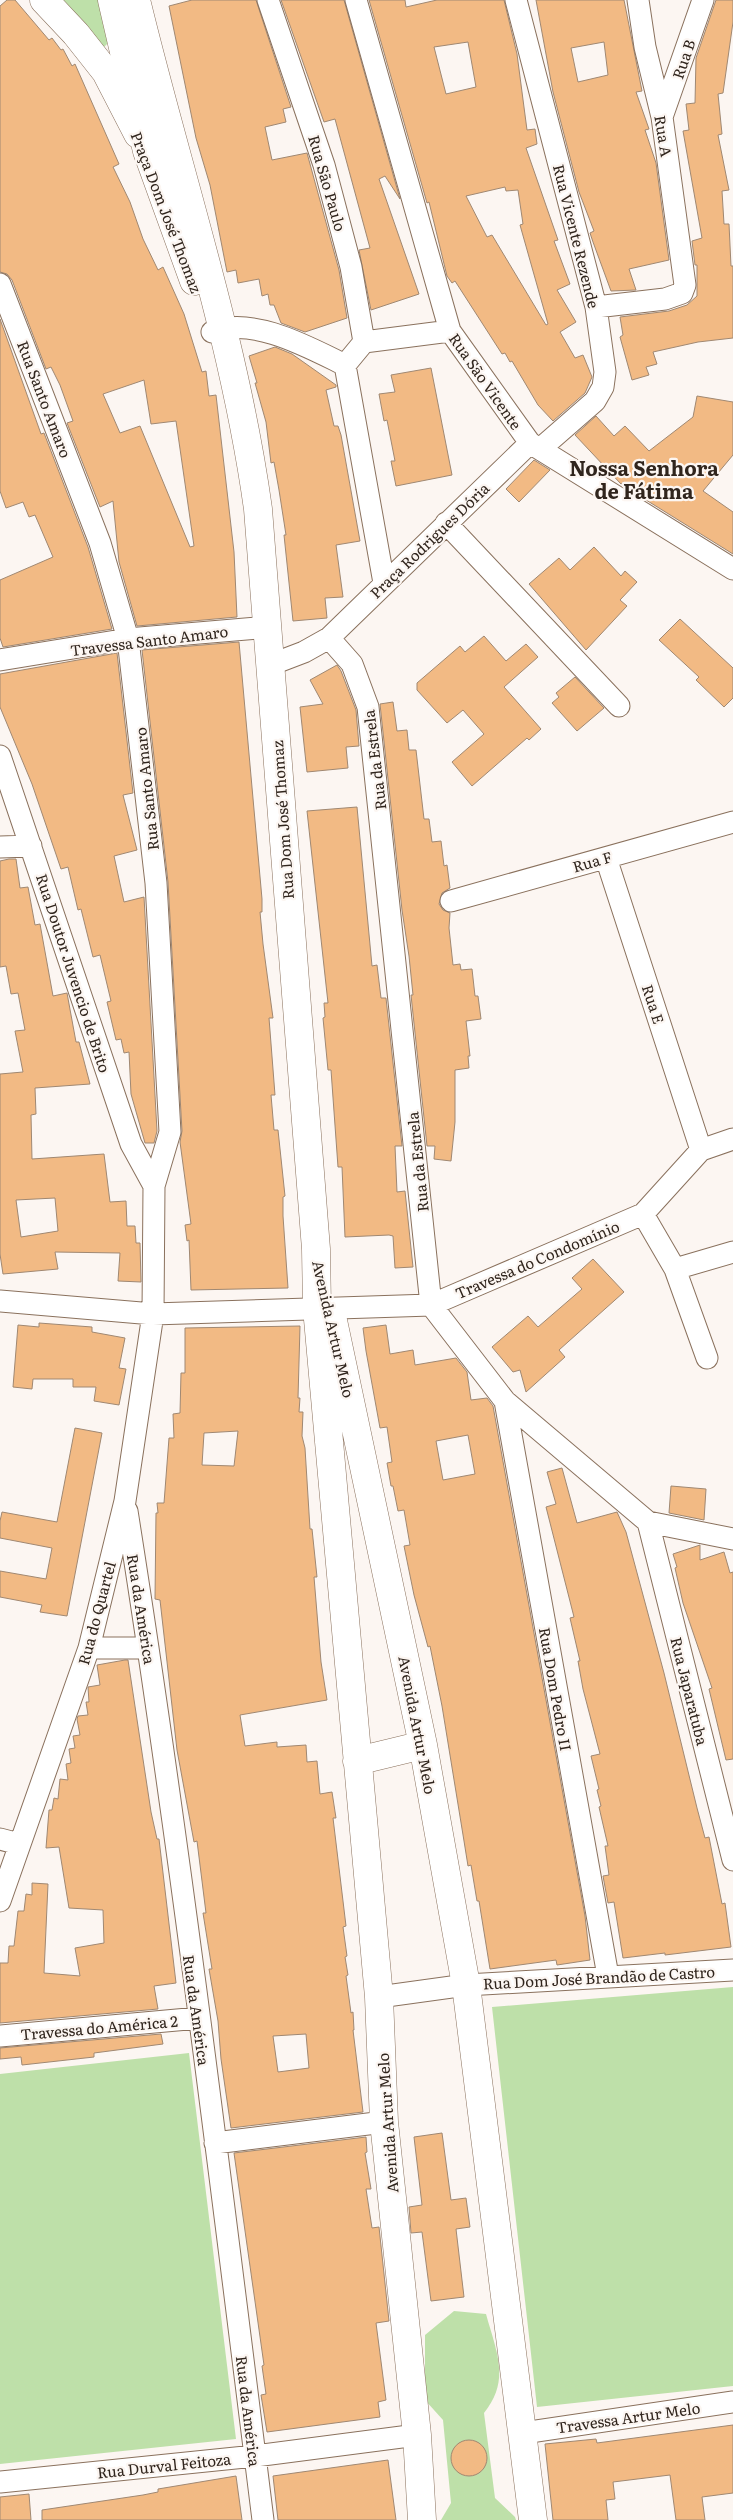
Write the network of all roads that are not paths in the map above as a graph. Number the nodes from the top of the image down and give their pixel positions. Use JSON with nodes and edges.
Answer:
{"nodes":[{"id":1,"x":44,"y":0,"type":"edge"},
{"id":2,"x":112,"y":0,"type":"edge"},
{"id":3,"x":136,"y":0,"type":"edge"},
{"id":4,"x":268,"y":0,"type":"edge"},
{"id":5,"x":356,"y":0,"type":"edge"},
{"id":6,"x":516,"y":0,"type":"edge"},
{"id":7,"x":638,"y":0,"type":"edge"},
{"id":8,"x":703,"y":0,"type":"edge"},
{"id":9,"x":136,"y":51,"type":"junction"},
{"id":10,"x":662,"y":117,"type":"junction"},
{"id":11,"x":147,"y":151,"type":"junction"},
{"id":12,"x":0,"y":284,"type":"edge"},
{"id":13,"x":596,"y":307,"type":"junction"},
{"id":14,"x":218,"y":330,"type":"junction"},
{"id":15,"x":450,"y":330,"type":"junction"},
{"id":16,"x":364,"y":342,"type":"junction"},
{"id":17,"x":345,"y":365,"type":"junction"},
{"id":18,"x":535,"y":446,"type":"junction"},
{"id":19,"x":446,"y":523,"type":"junction"},
{"id":20,"x":733,"y":569,"type":"edge"},
{"id":21,"x":384,"y":583,"type":"junction"},
{"id":22,"x":269,"y":627,"type":"junction"},
{"id":23,"x":329,"y":638,"type":"junction"},
{"id":24,"x":128,"y":639,"type":"junction"},
{"id":25,"x":0,"y":660,"type":"edge"},
{"id":26,"x":270,"y":665,"type":"junction"},
{"id":27,"x":619,"y":706,"type":"dead end"},
{"id":28,"x":0,"y":756,"type":"edge"},
{"id":29,"x":733,"y":822,"type":"edge"},
{"id":30,"x":31,"y":846,"type":"junction"},
{"id":31,"x":0,"y":847,"type":"edge"},
{"id":32,"x":606,"y":858,"type":"junction"},
{"id":33,"x":451,"y":901,"type":"dead end"},
{"id":34,"x":733,"y":1139,"type":"edge"},
{"id":35,"x":701,"y":1150,"type":"junction"},
{"id":36,"x":154,"y":1186,"type":"junction"},
{"id":37,"x":643,"y":1214,"type":"junction"},
{"id":38,"x":316,"y":1249,"type":"joint"},
{"id":39,"x":733,"y":1252,"type":"edge"},
{"id":40,"x":675,"y":1269,"type":"junction"},
{"id":41,"x":0,"y":1301,"type":"edge"},
{"id":42,"x":431,"y":1305,"type":"junction"},
{"id":43,"x":323,"y":1307,"type":"junction"},
{"id":44,"x":154,"y":1314,"type":"junction"},
{"id":45,"x":707,"y":1358,"type":"dead end"},
{"id":46,"x":505,"y":1401,"type":"junction"},
{"id":47,"x":125,"y":1501,"type":"junction"},
{"id":48,"x":648,"y":1522,"type":"junction"},
{"id":49,"x":730,"y":1542,"type":"edge"},
{"id":50,"x":90,"y":1648,"type":"junction"},
{"id":51,"x":148,"y":1648,"type":"junction"},
{"id":52,"x":423,"y":1745,"type":"junction"},
{"id":53,"x":357,"y":1761,"type":"junction"},
{"id":54,"x":10,"y":1841,"type":"edge"},
{"id":55,"x":733,"y":1860,"type":"edge"},
{"id":56,"x":0,"y":1901,"type":"edge"},
{"id":57,"x":733,"y":1970,"type":"edge"},
{"id":58,"x":608,"y":1976,"type":"junction"},
{"id":59,"x":466,"y":1985,"type":"junction"},
{"id":60,"x":379,"y":1997,"type":"junction"},
{"id":61,"x":199,"y":2018,"type":"junction"},
{"id":62,"x":0,"y":2036,"type":"edge"},
{"id":63,"x":384,"y":2122,"type":"junction"},
{"id":64,"x":215,"y":2143,"type":"junction"},
{"id":65,"x":733,"y":2402,"type":"edge"},
{"id":66,"x":523,"y":2433,"type":"junction"},
{"id":67,"x":417,"y":2436,"type":"junction"},
{"id":68,"x":255,"y":2456,"type":"junction"},
{"id":69,"x":0,"y":2482,"type":"edge"},
{"id":70,"x":263,"y":2520,"type":"edge"},
{"id":71,"x":422,"y":2520,"type":"edge"},
{"id":72,"x":533,"y":2520,"type":"edge"}],
"edges":[{"from":1,"to":11,"type":"main road","name":"Praça Dom José Thomaz"},
{"from":2,"to":9,"type":"main road"},
{"from":3,"to":9,"type":"main road","name":"Praça Dom José Thomaz"},
{"from":4,"to":16,"type":"street","name":"Rua São Paulo"},
{"from":5,"to":15,"type":"street","name":"Rua São Vicente"},
{"from":6,"to":13,"type":"street","name":"Rua Vicente Rezende"},
{"from":7,"to":10,"type":"street","name":"Rua A"},
{"from":8,"to":10,"type":"street","name":"Rua B"},
{"from":9,"to":11,"type":"main road"},
{"from":9,"to":14,"type":"main road","name":"Praça Dom José Thomaz"},
{"from":10,"to":13,"type":"street","name":"Rua A"},
{"from":11,"to":14,"type":"main road","name":"Praça Dom José Thomaz"},
{"from":12,"to":24,"type":"street","name":"Rua Santo Amaro"},
{"from":13,"to":18,"type":"street","name":"Rua Vicente Rezende"},
{"from":14,"to":17,"type":"street"},
{"from":14,"to":22,"type":"main road","name":"Rua Dom José Thomaz"},
{"from":15,"to":16,"type":"street"},
{"from":15,"to":18,"type":"street","name":"Rua São Vicente"},
{"from":16,"to":17,"type":"street"},
{"from":17,"to":21,"type":"street"},
{"from":18,"to":19,"type":"street","name":"Praça Rodrigues Dória"},
{"from":18,"to":20,"type":"street","name":"Rua São Vicente"},
{"from":19,"to":21,"type":"street","name":"Praça Rodrigues Dória"},
{"from":19,"to":27,"type":"street"},
{"from":21,"to":23,"type":"street","name":"Praça Rodrigues Dória"},
{"from":22,"to":24,"type":"street","name":"Travessa Santo Amaro"},
{"from":22,"to":26,"type":"main road","name":"Rua Dom José Thomaz"},
{"from":23,"to":26,"type":"street","name":"Praça Rodrigues Dória"},
{"from":23,"to":42,"type":"street","name":"Rua da Estrela"},
{"from":24,"to":25,"type":"street","name":"Travessa Santo Amaro"},
{"from":24,"to":36,"type":"street","name":"Rua Santo Amaro"},
{"from":26,"to":38,"type":"main road","name":"Rua Dom José Thomaz"},
{"from":28,"to":30,"type":"street","name":"Rua Doutor Juvencio de Brito"},
{"from":29,"to":32,"type":"street","name":"Rua F"},
{"from":30,"to":31,"type":"street"},
{"from":30,"to":36,"type":"street","name":"Rua Doutor Juvencio de Brito"},
{"from":32,"to":33,"type":"street","name":"Rua F"},
{"from":32,"to":35,"type":"street","name":"Rua E"},
{"from":34,"to":35,"type":"street"},
{"from":35,"to":37,"type":"street"},
{"from":36,"to":44,"type":"street","name":"Rua Santo Amaro"},
{"from":37,"to":40,"type":"street"},
{"from":37,"to":42,"type":"street","name":"Travessa do Condomínio"},
{"from":38,"to":43,"type":"main road","name":"Avenida Artur Melo"},
{"from":39,"to":40,"type":"street"},
{"from":40,"to":45,"type":"street"},
{"from":41,"to":44,"type":"street"},
{"from":42,"to":43,"type":"street"},
{"from":42,"to":46,"type":"street"},
{"from":43,"to":44,"type":"street"},
{"from":43,"to":52,"type":"main road","name":"Avenida Artur Melo"},
{"from":43,"to":53,"type":"main road","name":"Avenida Artur Melo"},
{"from":44,"to":47,"type":"street","name":"Rua do Quartel"},
{"from":46,"to":48,"type":"street"},
{"from":46,"to":58,"type":"street","name":"Rua Dom Pedro II"},
{"from":47,"to":50,"type":"street","name":"Rua do Quartel"},
{"from":47,"to":51,"type":"street","name":"Rua da América"},
{"from":48,"to":49,"type":"street"},
{"from":48,"to":55,"type":"street","name":"Rua Japaratuba"},
{"from":50,"to":51,"type":"street"},
{"from":50,"to":54,"type":"street","name":"Rua do Quartel"},
{"from":51,"to":61,"type":"street","name":"Rua da América"},
{"from":52,"to":53,"type":"main road"},
{"from":52,"to":59,"type":"main road","name":"Avenida Artur Melo"},
{"from":53,"to":60,"type":"main road","name":"Avenida Artur Melo"},
{"from":54,"to":56,"type":"street","name":"Rua do Quartel"},
{"from":57,"to":58,"type":"street","name":"Rua Dom José Brandão de Castro"},
{"from":58,"to":59,"type":"street","name":"Rua Dom José Brandão de Castro"},
{"from":59,"to":60,"type":"street","name":"Rua Dom José Brandão de Castro"},
{"from":59,"to":66,"type":"main road","name":"Avenida Artur Melo"},
{"from":60,"to":63,"type":"main road","name":"Avenida Artur Melo"},
{"from":61,"to":62,"type":"street","name":"Travessa do América 2"},
{"from":61,"to":64,"type":"street","name":"Rua da América"},
{"from":63,"to":64,"type":"street"},
{"from":63,"to":67,"type":"main road","name":"Avenida Artur Melo"},
{"from":64,"to":68,"type":"street","name":"Rua da América"},
{"from":65,"to":66,"type":"street","name":"Travessa Artur Melo"},
{"from":66,"to":72,"type":"main road","name":"Avenida Artur Melo"},
{"from":67,"to":68,"type":"street","name":"Rua Durval Feitoza"},
{"from":67,"to":71,"type":"main road","name":"Avenida Artur Melo"},
{"from":68,"to":69,"type":"street","name":"Rua Durval Feitoza"},
{"from":68,"to":70,"type":"street","name":"Rua da América"}]}
